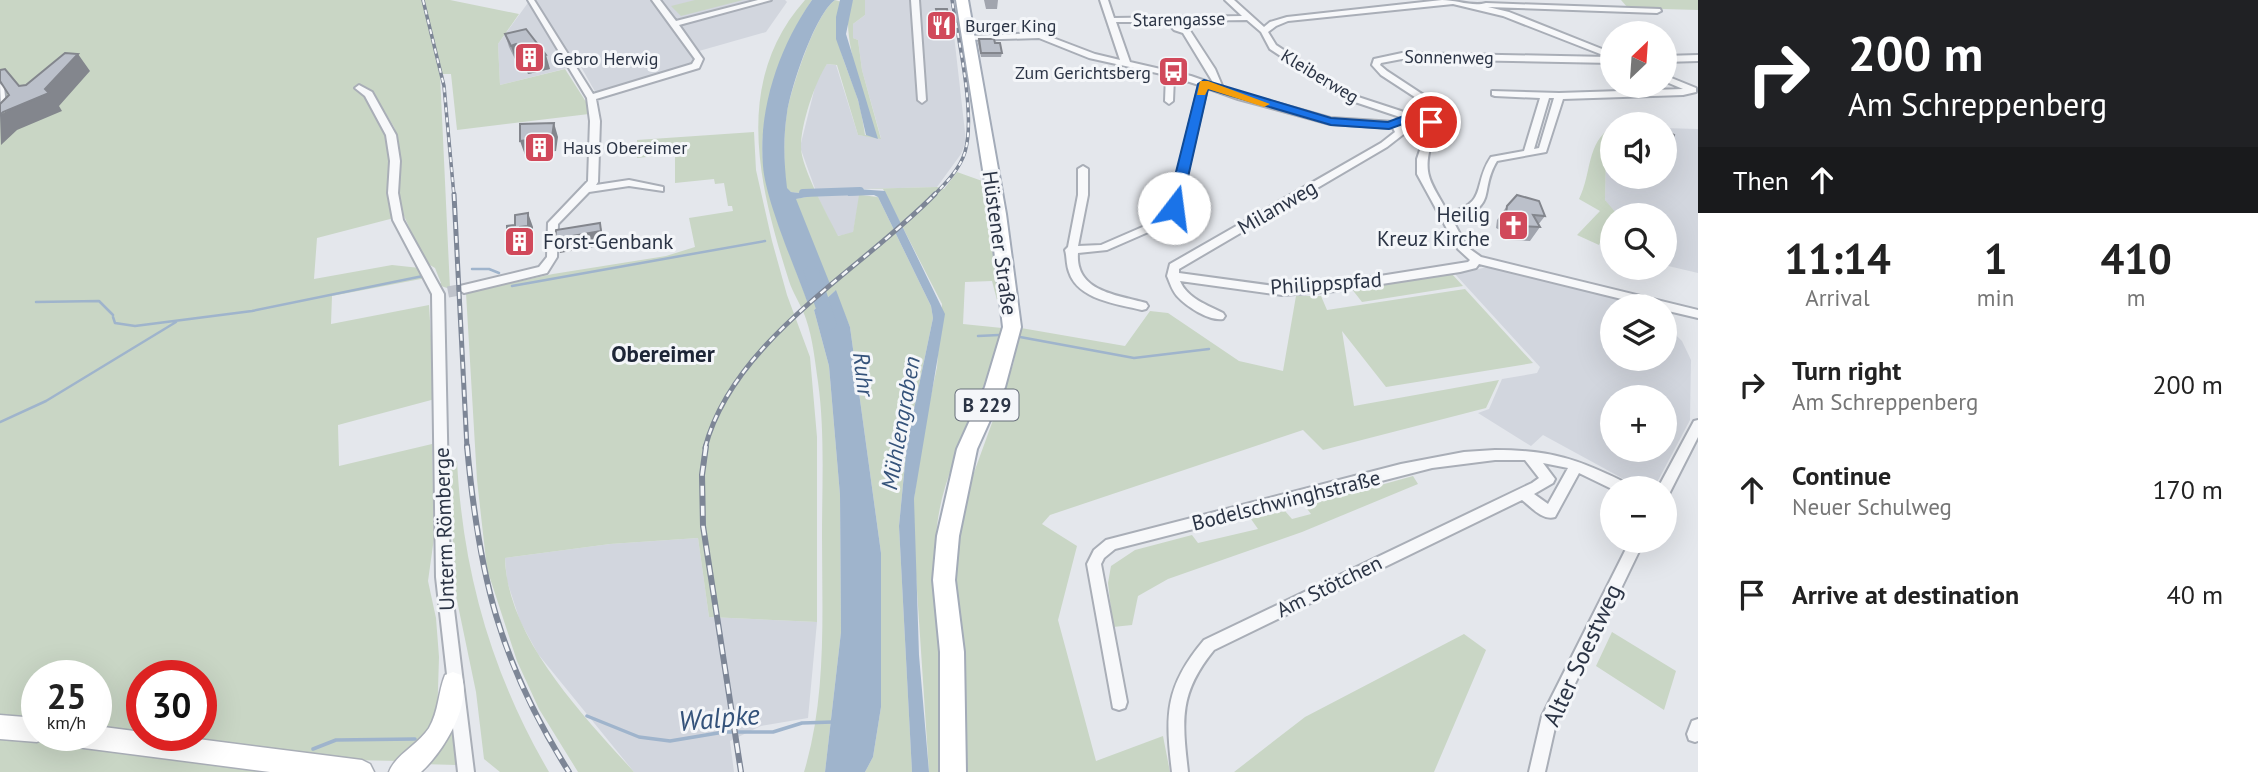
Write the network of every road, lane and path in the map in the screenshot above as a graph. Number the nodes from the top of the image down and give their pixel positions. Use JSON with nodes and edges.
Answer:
{"nodes":[{"id":1,"x":656,"y":0,"type":"edge"},
{"id":2,"x":767,"y":0,"type":"edge"},
{"id":3,"x":915,"y":0,"type":"edge"},
{"id":4,"x":962,"y":0,"type":"edge"},
{"id":5,"x":1104,"y":0,"type":"edge"},
{"id":6,"x":1229,"y":0,"type":"edge"},
{"id":7,"x":531,"y":1,"type":"edge"},
{"id":8,"x":1448,"y":1,"type":"edge"},
{"id":9,"x":1480,"y":8,"type":"junction"},
{"id":10,"x":1657,"y":11,"type":"dead end"},
{"id":11,"x":1248,"y":18,"type":"junction"},
{"id":12,"x":1170,"y":19,"type":"junction"},
{"id":13,"x":1110,"y":20,"type":"junction"},
{"id":14,"x":674,"y":23,"type":"junction"},
{"id":15,"x":1264,"y":31,"type":"junction"},
{"id":16,"x":967,"y":38,"type":"junction"},
{"id":17,"x":1600,"y":53,"type":"edge"},
{"id":18,"x":1600,"y":58,"type":"edge"},
{"id":19,"x":1698,"y":58,"type":"edge"},
{"id":20,"x":1677,"y":59,"type":"edge"},
{"id":21,"x":1126,"y":64,"type":"junction"},
{"id":22,"x":1170,"y":74,"type":"junction"},
{"id":23,"x":1698,"y":81,"type":"edge"},
{"id":24,"x":1204,"y":84,"type":"junction"},
{"id":25,"x":1678,"y":84,"type":"joint"},
{"id":26,"x":0,"y":87,"type":"edge"},
{"id":27,"x":359,"y":88,"type":"dead end"},
{"id":28,"x":1219,"y":90,"type":"junction"},
{"id":29,"x":1694,"y":91,"type":"edge"},
{"id":30,"x":1495,"y":93,"type":"dead end"},
{"id":31,"x":1545,"y":96,"type":"junction"},
{"id":32,"x":1559,"y":96,"type":"junction"},
{"id":33,"x":591,"y":98,"type":"junction"},
{"id":34,"x":922,"y":100,"type":"dead end"},
{"id":35,"x":1170,"y":101,"type":"dead end"},
{"id":36,"x":1,"y":104,"type":"edge"},
{"id":37,"x":1409,"y":117,"type":"junction"},
{"id":38,"x":1396,"y":125,"type":"junction"},
{"id":39,"x":1430,"y":139,"type":"junction"},
{"id":40,"x":1528,"y":153,"type":"junction"},
{"id":41,"x":1083,"y":169,"type":"dead end"},
{"id":42,"x":659,"y":188,"type":"dead end"},
{"id":43,"x":589,"y":189,"type":"junction"},
{"id":44,"x":1445,"y":217,"type":"junction"},
{"id":45,"x":1070,"y":250,"type":"junction"},
{"id":46,"x":1477,"y":260,"type":"junction"},
{"id":47,"x":1172,"y":276,"type":"junction"},
{"id":48,"x":464,"y":289,"type":"tunnel mouth"},
{"id":49,"x":1142,"y":306,"type":"dead end"},
{"id":50,"x":1698,"y":314,"type":"edge"},
{"id":51,"x":1219,"y":316,"type":"dead end"},
{"id":52,"x":1698,"y":425,"type":"edge"},
{"id":53,"x":1531,"y":457,"type":"junction"},
{"id":54,"x":1576,"y":466,"type":"junction"},
{"id":55,"x":1671,"y":476,"type":"edge"},
{"id":56,"x":1600,"y":477,"type":"edge"},
{"id":57,"x":1522,"y":493,"type":"junction"},
{"id":58,"x":1631,"y":553,"type":"edge"},
{"id":59,"x":453,"y":682,"type":"junction"},
{"id":60,"x":1119,"y":702,"type":"dead end"},
{"id":61,"x":0,"y":727,"type":"edge"},
{"id":62,"x":21,"y":729,"type":"edge"},
{"id":63,"x":112,"y":740,"type":"edge"},
{"id":64,"x":362,"y":772,"type":"edge"},
{"id":65,"x":401,"y":772,"type":"edge"},
{"id":66,"x":466,"y":772,"type":"edge"},
{"id":67,"x":953,"y":772,"type":"edge"},
{"id":68,"x":1180,"y":772,"type":"edge"},
{"id":69,"x":1536,"y":772,"type":"edge"}],
"edges":[{"from":1,"to":14,"type":"street"},
{"from":2,"to":14,"type":"street"},
{"from":3,"to":34,"type":"street"},
{"from":4,"to":16,"type":"main road","name":"Hüstener Straße","number":"B 229"},
{"from":5,"to":13,"type":"street"},
{"from":6,"to":11,"type":"street"},
{"from":7,"to":33,"type":"street"},
{"from":8,"to":9,"type":"street","name":"Kleiberweg"},
{"from":8,"to":15,"type":"street","name":"Kleiberweg"},
{"from":9,"to":10,"type":"street"},
{"from":9,"to":17,"type":"street"},
{"from":11,"to":12,"type":"street","name":"Starengasse"},
{"from":11,"to":15,"type":"street"},
{"from":12,"to":13,"type":"street","name":"Starengasse"},
{"from":12,"to":28,"type":"street"},
{"from":13,"to":21,"type":"street"},
{"from":14,"to":33,"type":"street"},
{"from":15,"to":37,"type":"street","name":"Kleiberweg"},
{"from":16,"to":21,"type":"street"},
{"from":16,"to":67,"type":"main road","name":"Hüstener Straße","number":"B 229"},
{"from":18,"to":39,"type":"street","name":"Sonnenweg"},
{"from":19,"to":20,"type":"street"},
{"from":21,"to":22,"type":"street"},
{"from":22,"to":24,"type":"street"},
{"from":22,"to":35,"type":"street"},
{"from":23,"to":25,"type":"street"},
{"from":24,"to":28,"type":"street"},
{"from":24,"to":45,"type":"street"},
{"from":25,"to":29,"type":"street"},
{"from":26,"to":36,"type":"street"},
{"from":27,"to":59,"type":"street","name":"Unterm Römberge"},
{"from":28,"to":38,"type":"street"},
{"from":29,"to":32,"type":"street"},
{"from":30,"to":31,"type":"street"},
{"from":31,"to":32,"type":"street"},
{"from":31,"to":40,"type":"street"},
{"from":32,"to":40,"type":"street"},
{"from":33,"to":43,"type":"street"},
{"from":37,"to":38,"type":"street"},
{"from":37,"to":39,"type":"street","name":"Kleiberweg"},
{"from":38,"to":47,"type":"street","name":"Milanweg"},
{"from":39,"to":44,"type":"street"},
{"from":40,"to":44,"type":"street"},
{"from":41,"to":45,"type":"street"},
{"from":42,"to":43,"type":"street"},
{"from":43,"to":48,"type":"street"},
{"from":44,"to":46,"type":"street"},
{"from":45,"to":49,"type":"street"},
{"from":46,"to":47,"type":"street","name":"Philippspfad"},
{"from":46,"to":50,"type":"street"},
{"from":47,"to":51,"type":"street"},
{"from":52,"to":55,"type":"street"},
{"from":53,"to":54,"type":"street","name":"Bodelschwinghstraße"},
{"from":53,"to":57,"type":"street","name":"Am Stötchen"},
{"from":53,"to":60,"type":"street","name":"Bodelschwinghstraße"},
{"from":54,"to":56,"type":"street","name":"Bodelschwinghstraße"},
{"from":54,"to":57,"type":"street"},
{"from":57,"to":68,"type":"street","name":"Am Stötchen"},
{"from":58,"to":69,"type":"street","name":"Alter Soestweg"},
{"from":59,"to":65,"type":"main road"},
{"from":59,"to":66,"type":"street","name":"Unterm Römberge"},
{"from":61,"to":62,"type":"main road"},
{"from":63,"to":64,"type":"main road"}]}
